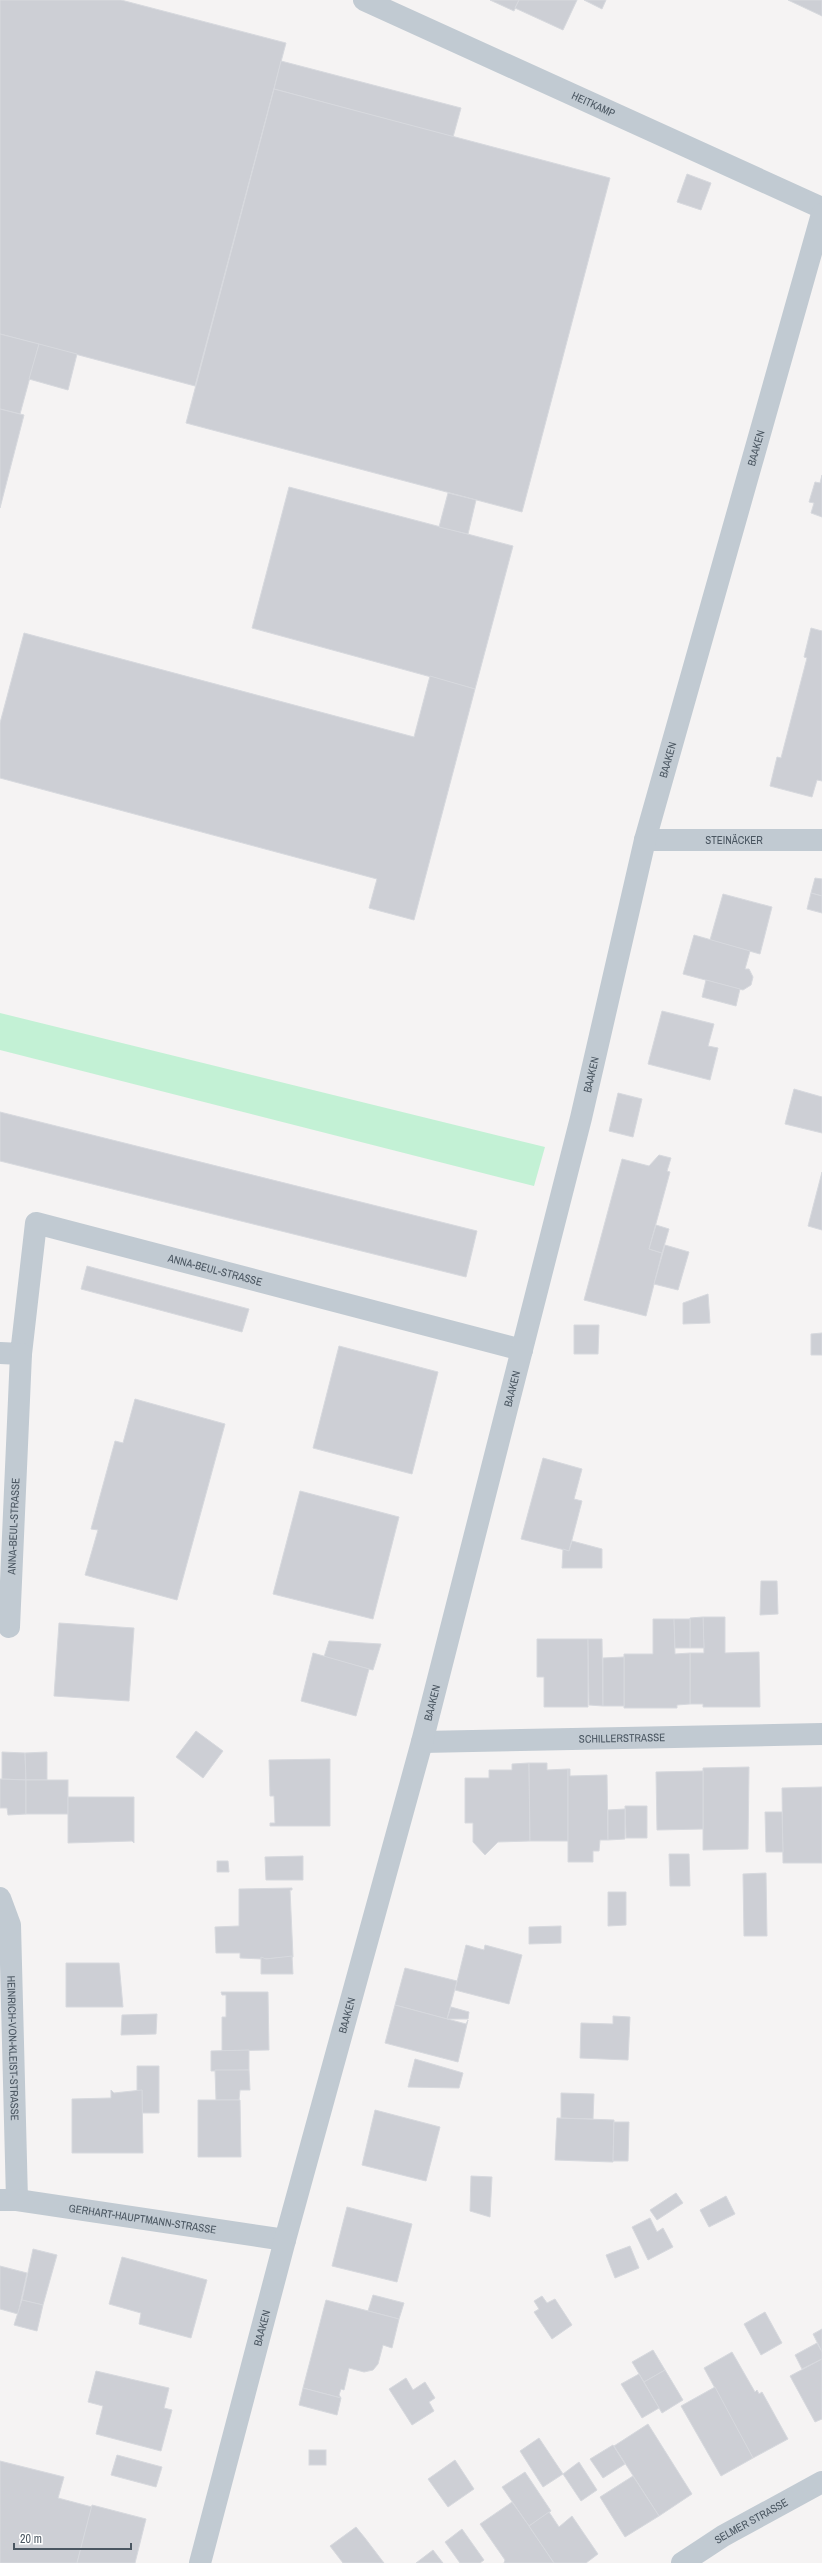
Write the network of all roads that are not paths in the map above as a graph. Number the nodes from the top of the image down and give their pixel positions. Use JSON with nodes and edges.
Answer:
{"nodes":[{"id":1,"x":364,"y":0,"type":"edge"},
{"id":2,"x":822,"y":208,"type":"edge"},
{"id":3,"x":822,"y":214,"type":"edge"},
{"id":4,"x":645,"y":840,"type":"junction"},
{"id":5,"x":822,"y":840,"type":"edge"},
{"id":6,"x":522,"y":1350,"type":"junction"},
{"id":7,"x":0,"y":1353,"type":"edge"},
{"id":8,"x":21,"y":1354,"type":"junction"},
{"id":9,"x":8,"y":1627,"type":"dead end"},
{"id":10,"x":822,"y":1734,"type":"edge"},
{"id":11,"x":422,"y":1742,"type":"junction"},
{"id":12,"x":0,"y":1898,"type":"edge"},
{"id":13,"x":9,"y":2200,"type":"edge"},
{"id":14,"x":285,"y":2240,"type":"junction"},
{"id":15,"x":822,"y":2482,"type":"edge"},
{"id":16,"x":200,"y":2563,"type":"edge"},
{"id":17,"x":682,"y":2563,"type":"edge"}],
"edges":[{"from":1,"to":2,"type":"street","name":"HEITKAMP"},
{"from":3,"to":4,"type":"street","name":"BAAKEN"},
{"from":4,"to":5,"type":"street","name":"STEINÄCKER"},
{"from":4,"to":6,"type":"street","name":"BAAKEN"},
{"from":6,"to":8,"type":"street","name":"ANNA-BEUL-STRASSE"},
{"from":6,"to":11,"type":"street","name":"BAAKEN"},
{"from":7,"to":8,"type":"street"},
{"from":8,"to":9,"type":"street","name":"ANNA-BEUL-STRASSE"},
{"from":10,"to":11,"type":"street","name":"SCHILLERSTRASSE"},
{"from":11,"to":14,"type":"street","name":"BAAKEN"},
{"from":12,"to":13,"type":"street","name":"HEINRICH-VON-KLEIST-STRASSE"},
{"from":13,"to":14,"type":"street","name":"GERHART-HAUPTMANN-STRASSE"},
{"from":14,"to":16,"type":"street","name":"BAAKEN"},
{"from":15,"to":17,"type":"street","name":"SELMER STRASSE"}]}
